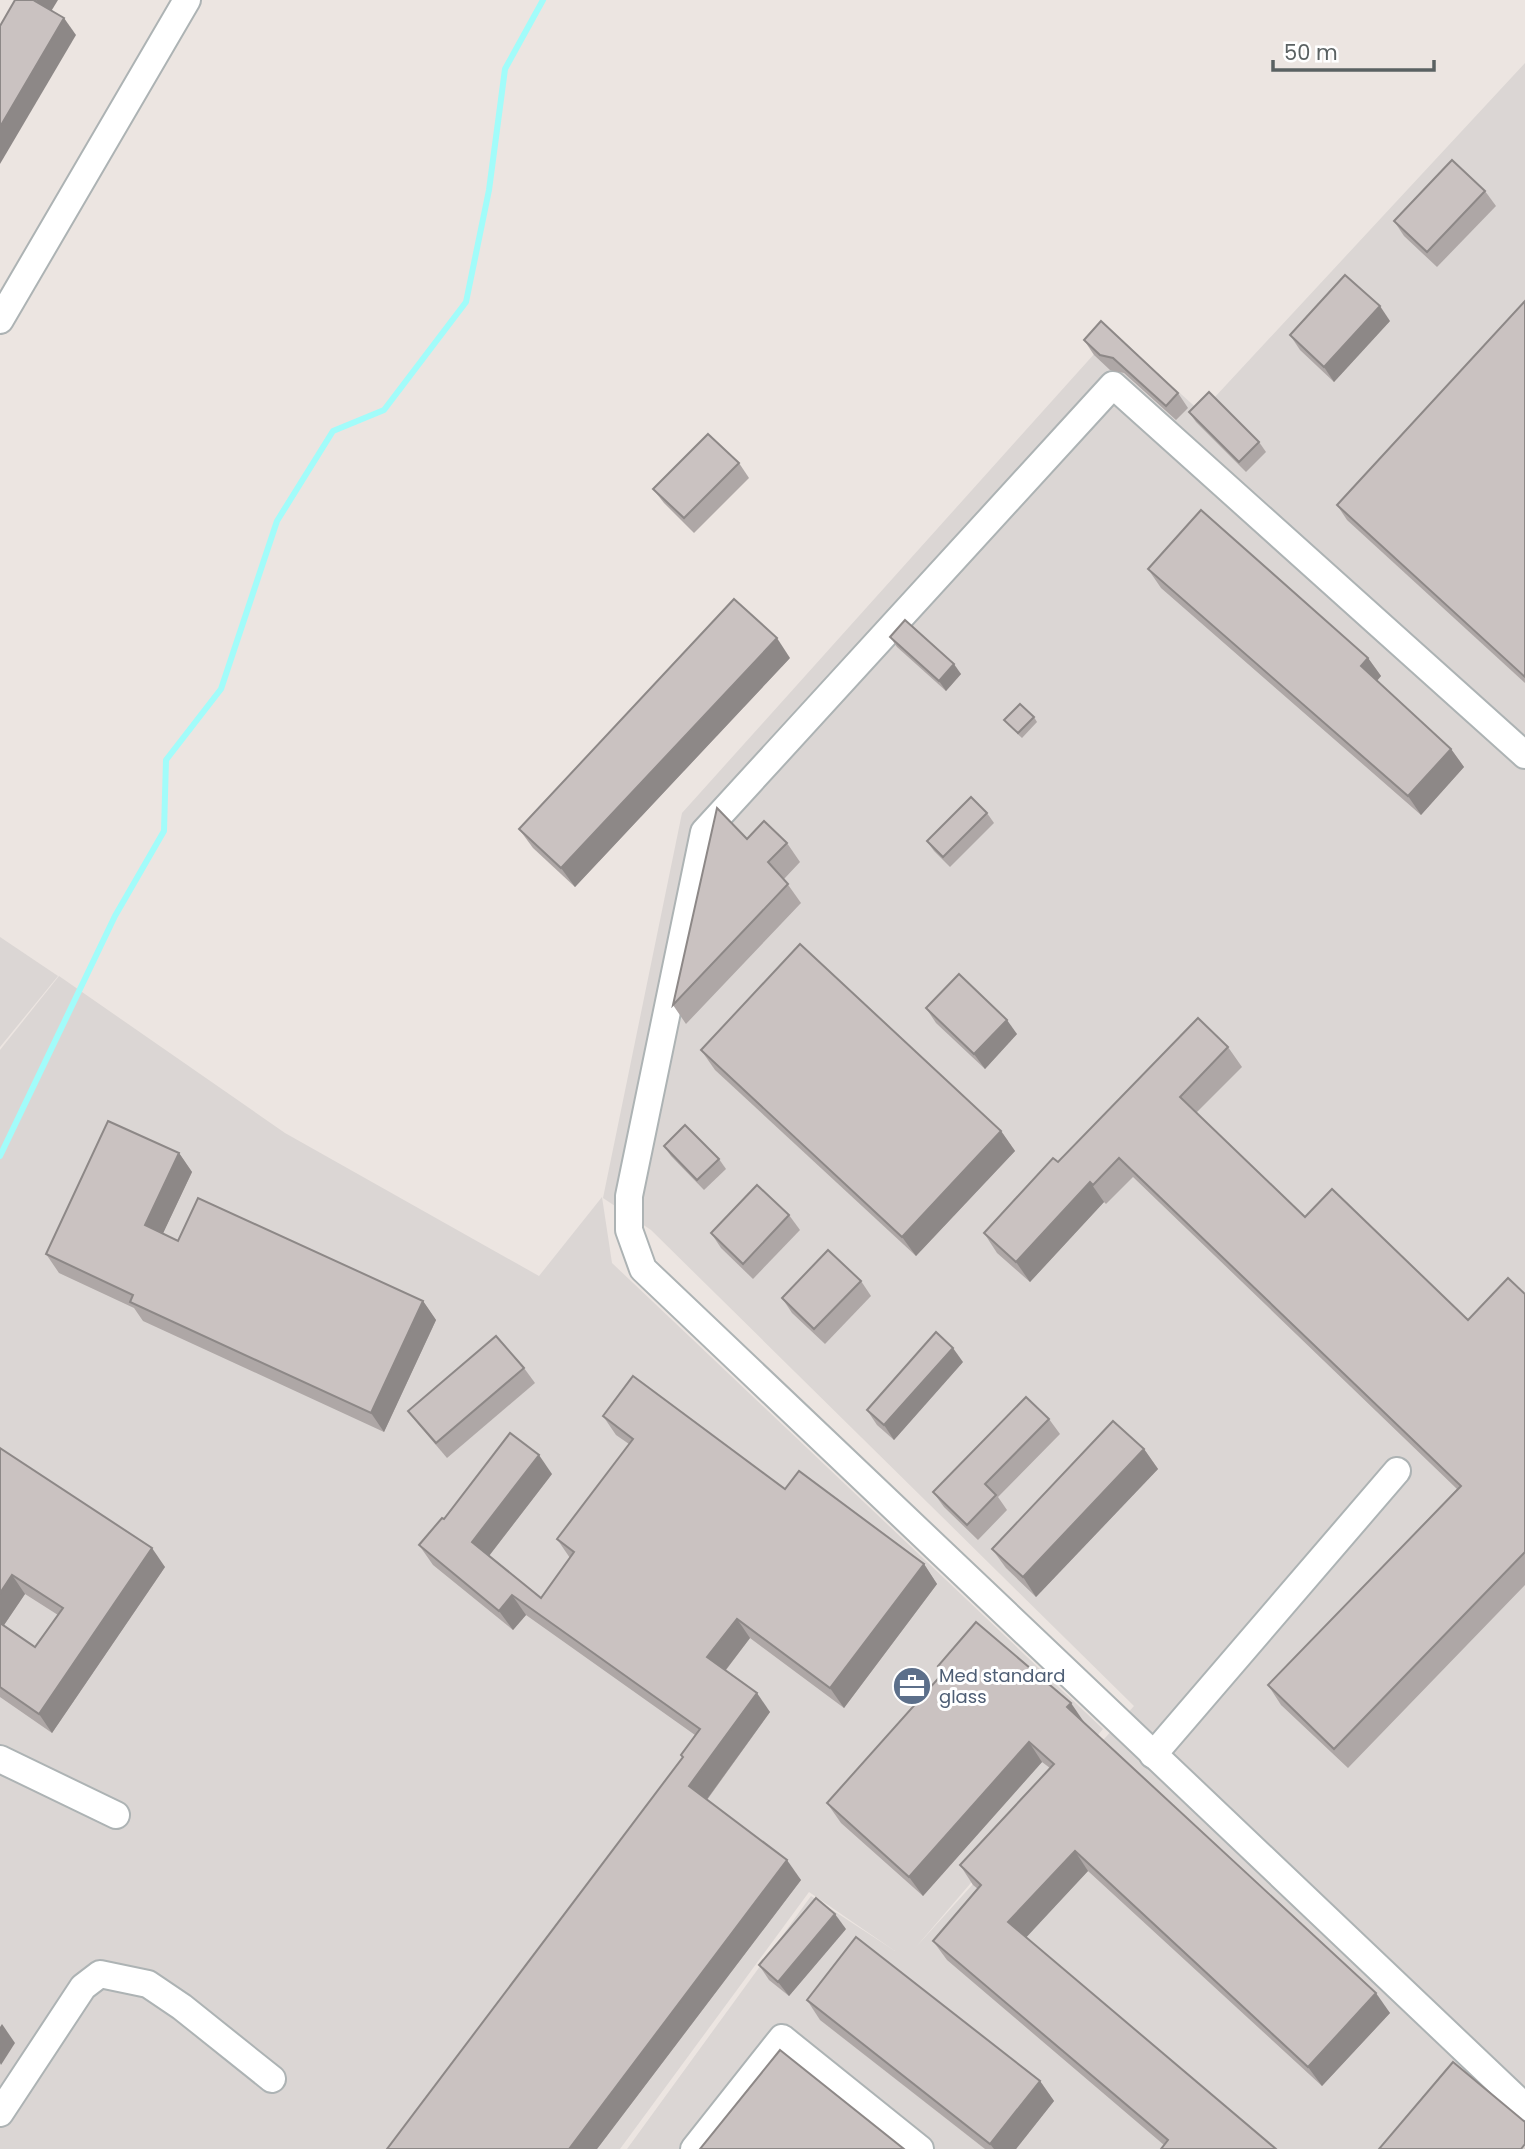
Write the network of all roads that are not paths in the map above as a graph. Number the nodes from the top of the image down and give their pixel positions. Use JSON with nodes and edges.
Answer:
{"nodes":[{"id":1,"x":187,"y":0,"type":"edge"},
{"id":2,"x":0,"y":320,"type":"edge"},
{"id":3,"x":1525,"y":755,"type":"edge"},
{"id":4,"x":1397,"y":1471,"type":"dead end"},
{"id":5,"x":1153,"y":1755,"type":"junction"},
{"id":6,"x":0,"y":1759,"type":"edge"},
{"id":7,"x":116,"y":1815,"type":"dead end"},
{"id":8,"x":272,"y":2079,"type":"dead end"},
{"id":9,"x":1525,"y":2107,"type":"edge"},
{"id":10,"x":0,"y":2113,"type":"edge"},
{"id":11,"x":694,"y":2149,"type":"edge"},
{"id":12,"x":920,"y":2149,"type":"edge"}],
"edges":[{"from":1,"to":2,"type":"street"},
{"from":3,"to":5,"type":"street"},
{"from":4,"to":5,"type":"street"},
{"from":5,"to":9,"type":"street"},
{"from":6,"to":7,"type":"street"},
{"from":8,"to":10,"type":"street"},
{"from":11,"to":12,"type":"street"}]}
